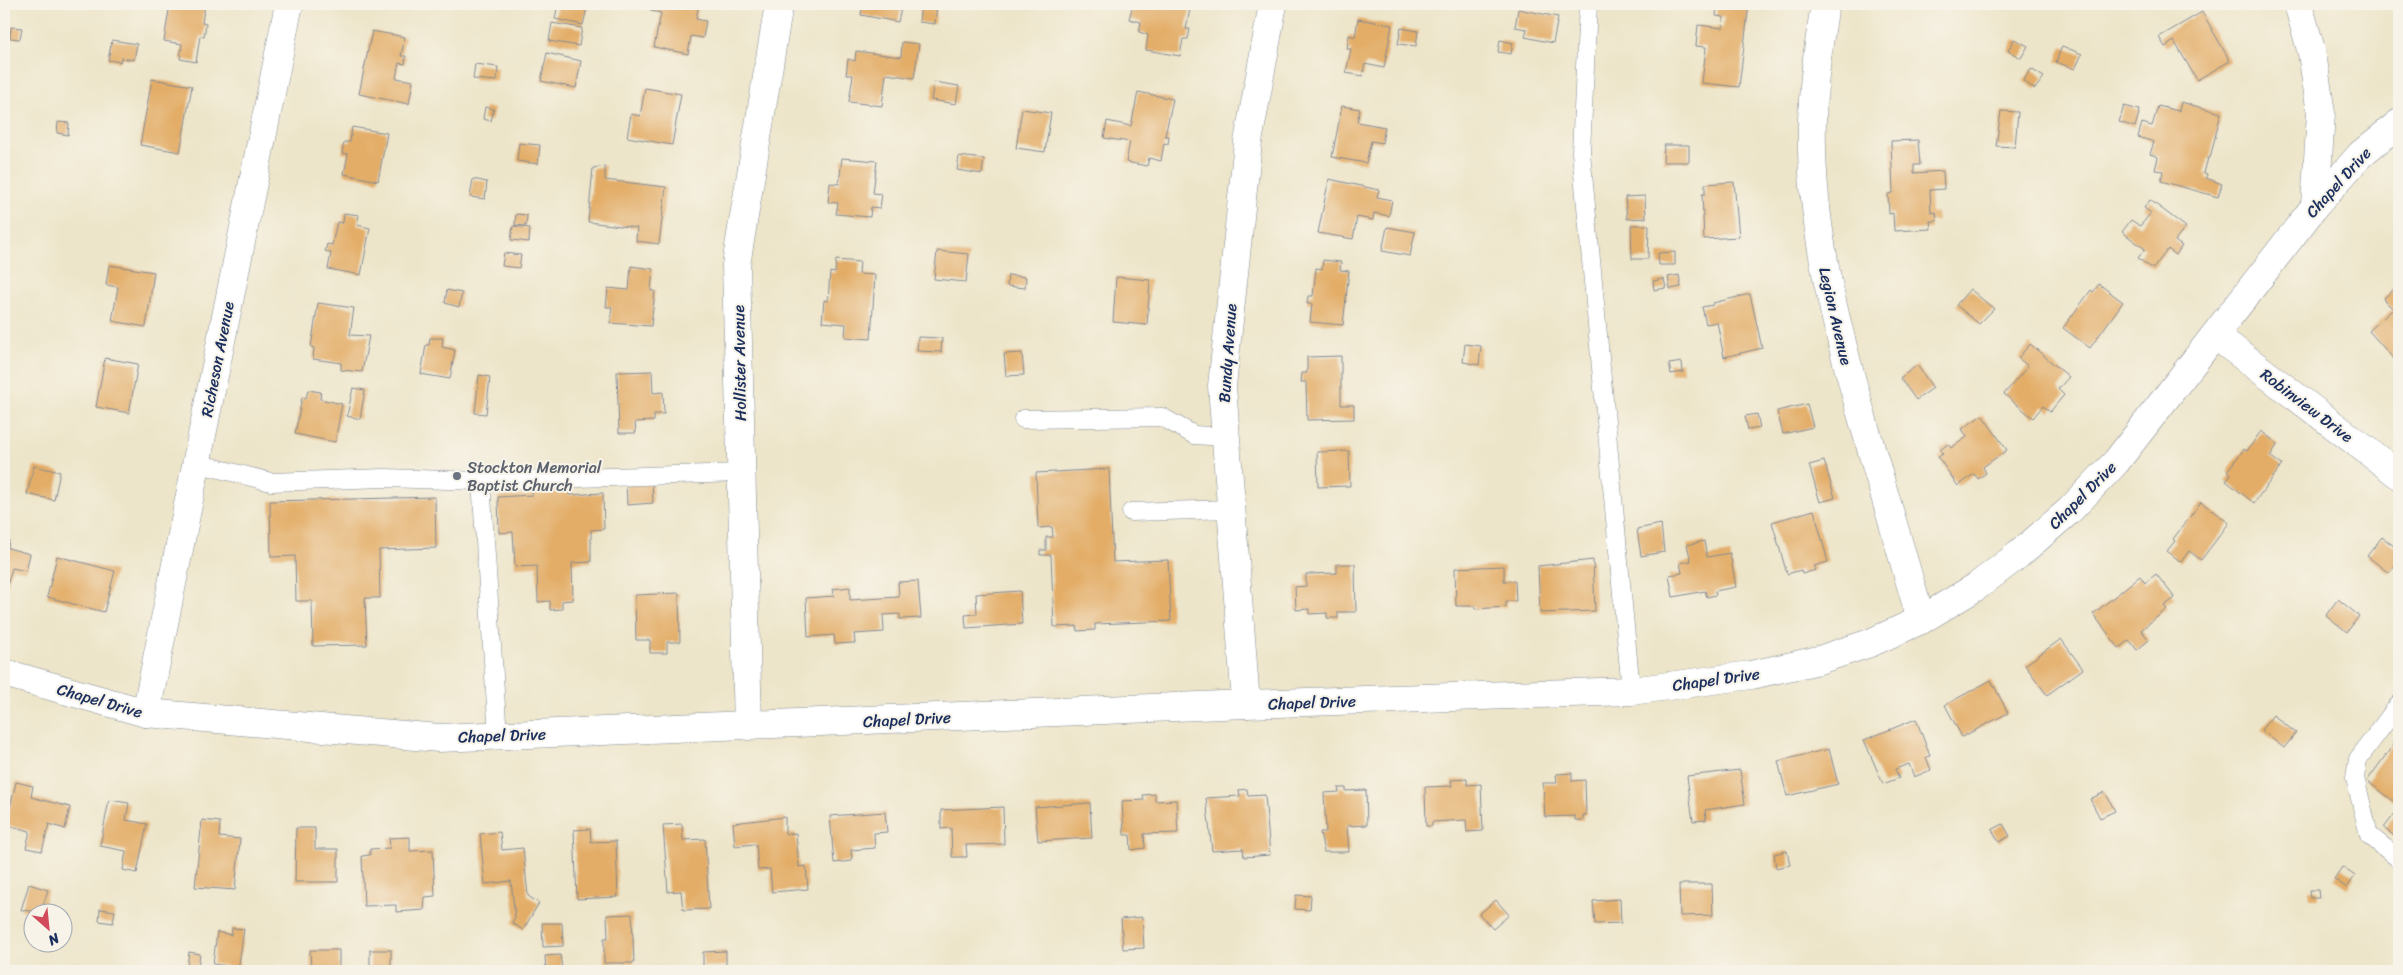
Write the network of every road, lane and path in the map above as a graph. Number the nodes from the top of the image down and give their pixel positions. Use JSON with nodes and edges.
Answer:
{"nodes":[{"id":1,"x":288,"y":4,"type":"edge"},
{"id":2,"x":778,"y":4,"type":"edge"},
{"id":3,"x":1273,"y":4,"type":"edge"},
{"id":4,"x":1588,"y":4,"type":"edge"},
{"id":5,"x":1826,"y":4,"type":"edge"},
{"id":6,"x":2298,"y":4,"type":"edge"},
{"id":7,"x":2399,"y":123,"type":"edge"},
{"id":8,"x":2315,"y":206,"type":"junction"},
{"id":9,"x":2215,"y":335,"type":"junction"},
{"id":10,"x":1023,"y":419,"type":"dead end"},
{"id":11,"x":1225,"y":437,"type":"junction"},
{"id":12,"x":196,"y":463,"type":"junction"},
{"id":13,"x":742,"y":473,"type":"junction"},
{"id":14,"x":2399,"y":476,"type":"edge"},
{"id":15,"x":481,"y":482,"type":"junction"},
{"id":16,"x":1231,"y":509,"type":"junction"},
{"id":17,"x":1131,"y":512,"type":"dead end"},
{"id":18,"x":1921,"y":620,"type":"junction"},
{"id":19,"x":4,"y":672,"type":"edge"},
{"id":20,"x":1631,"y":691,"type":"junction"},
{"id":21,"x":1246,"y":704,"type":"junction"},
{"id":22,"x":2399,"y":704,"type":"edge"},
{"id":23,"x":146,"y":713,"type":"junction"},
{"id":24,"x":748,"y":726,"type":"junction"},
{"id":25,"x":498,"y":736,"type":"junction"},
{"id":26,"x":2399,"y":859,"type":"edge"}],
"edges":[{"from":1,"to":12,"type":"street","name":"Richeson Avenue"},
{"from":2,"to":13,"type":"street","name":"Hollister Avenue"},
{"from":3,"to":11,"type":"street","name":"Bundy Avenue"},
{"from":4,"to":20,"type":"lane"},
{"from":5,"to":18,"type":"street","name":"Legion Avenue"},
{"from":6,"to":8,"type":"street"},
{"from":7,"to":8,"type":"street","name":"Chapel Drive"},
{"from":8,"to":9,"type":"street","name":"Chapel Drive"},
{"from":9,"to":14,"type":"street","name":"Robinview Drive"},
{"from":9,"to":18,"type":"street","name":"Chapel Drive"},
{"from":10,"to":11,"type":"lane"},
{"from":11,"to":16,"type":"street","name":"Bundy Avenue"},
{"from":12,"to":15,"type":"lane"},
{"from":12,"to":23,"type":"street","name":"Richeson Avenue"},
{"from":13,"to":15,"type":"lane"},
{"from":13,"to":24,"type":"street","name":"Hollister Avenue"},
{"from":15,"to":25,"type":"lane"},
{"from":16,"to":17,"type":"lane"},
{"from":16,"to":21,"type":"street","name":"Bundy Avenue"},
{"from":18,"to":20,"type":"street","name":"Chapel Drive"},
{"from":19,"to":23,"type":"street","name":"Chapel Drive"},
{"from":20,"to":21,"type":"street","name":"Chapel Drive"},
{"from":21,"to":24,"type":"street","name":"Chapel Drive"},
{"from":22,"to":26,"type":"lane"},
{"from":23,"to":25,"type":"street","name":"Chapel Drive"},
{"from":24,"to":25,"type":"street","name":"Chapel Drive"}]}
